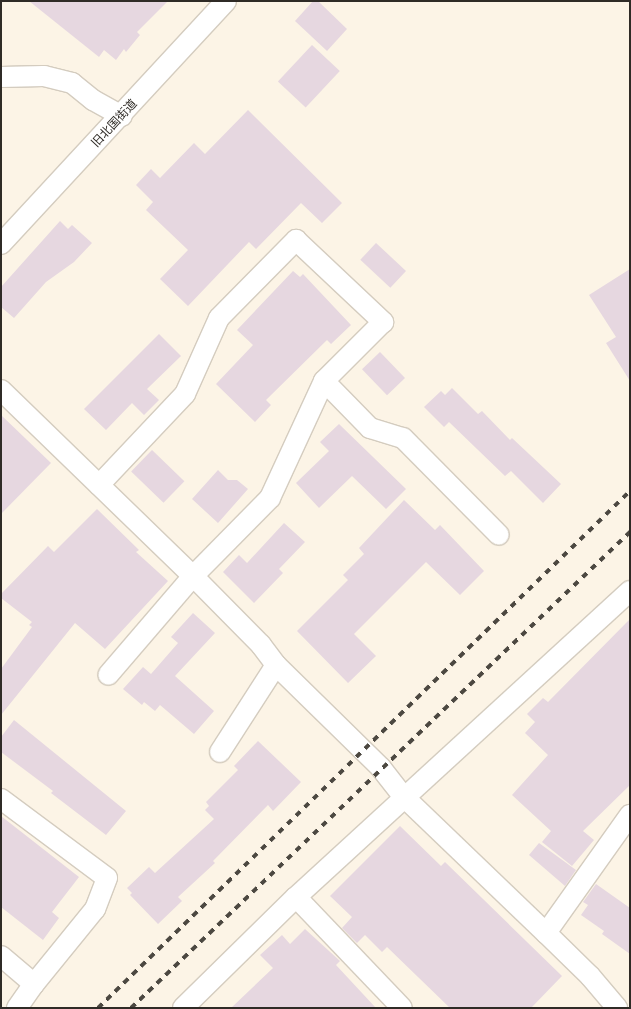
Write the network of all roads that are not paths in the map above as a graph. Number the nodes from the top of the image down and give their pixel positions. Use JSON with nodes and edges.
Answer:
{"nodes":[{"id":1,"x":226,"y":1,"type":"edge"},
{"id":2,"x":1,"y":77,"type":"edge"},
{"id":3,"x":122,"y":116,"type":"junction"},
{"id":4,"x":1,"y":244,"type":"edge"},
{"id":5,"x":324,"y":381,"type":"junction"},
{"id":6,"x":1,"y":390,"type":"edge"},
{"id":7,"x":99,"y":485,"type":"junction"},
{"id":8,"x":499,"y":535,"type":"dead end"},
{"id":9,"x":193,"y":576,"type":"junction"},
{"id":10,"x":630,"y":591,"type":"edge"},
{"id":11,"x":276,"y":666,"type":"junction"},
{"id":12,"x":108,"y":674,"type":"dead end"},
{"id":13,"x":220,"y":752,"type":"dead end"},
{"id":14,"x":404,"y":797,"type":"junction"},
{"id":15,"x":1,"y":799,"type":"edge"},
{"id":16,"x":630,"y":815,"type":"edge"},
{"id":17,"x":296,"y":897,"type":"junction"},
{"id":18,"x":546,"y":933,"type":"junction"},
{"id":19,"x":1,"y":956,"type":"edge"},
{"id":20,"x":34,"y":984,"type":"junction"},
{"id":21,"x":17,"y":1008,"type":"edge"},
{"id":22,"x":183,"y":1008,"type":"edge"},
{"id":23,"x":402,"y":1008,"type":"edge"},
{"id":24,"x":617,"y":1008,"type":"edge"}],
"edges":[{"from":1,"to":3,"type":"street","name":"旧北国街道"},
{"from":2,"to":3,"type":"street"},
{"from":3,"to":4,"type":"street","name":"旧北国街道"},
{"from":5,"to":7,"type":"street"},
{"from":5,"to":8,"type":"street"},
{"from":5,"to":9,"type":"street"},
{"from":6,"to":7,"type":"street"},
{"from":7,"to":9,"type":"street"},
{"from":9,"to":11,"type":"street"},
{"from":9,"to":12,"type":"street"},
{"from":10,"to":14,"type":"street"},
{"from":11,"to":13,"type":"street"},
{"from":11,"to":14,"type":"street"},
{"from":14,"to":17,"type":"street"},
{"from":14,"to":18,"type":"street"},
{"from":15,"to":20,"type":"street"},
{"from":16,"to":18,"type":"street"},
{"from":17,"to":22,"type":"street"},
{"from":17,"to":23,"type":"street"},
{"from":18,"to":24,"type":"street"},
{"from":19,"to":20,"type":"street"},
{"from":20,"to":21,"type":"street"}]}
